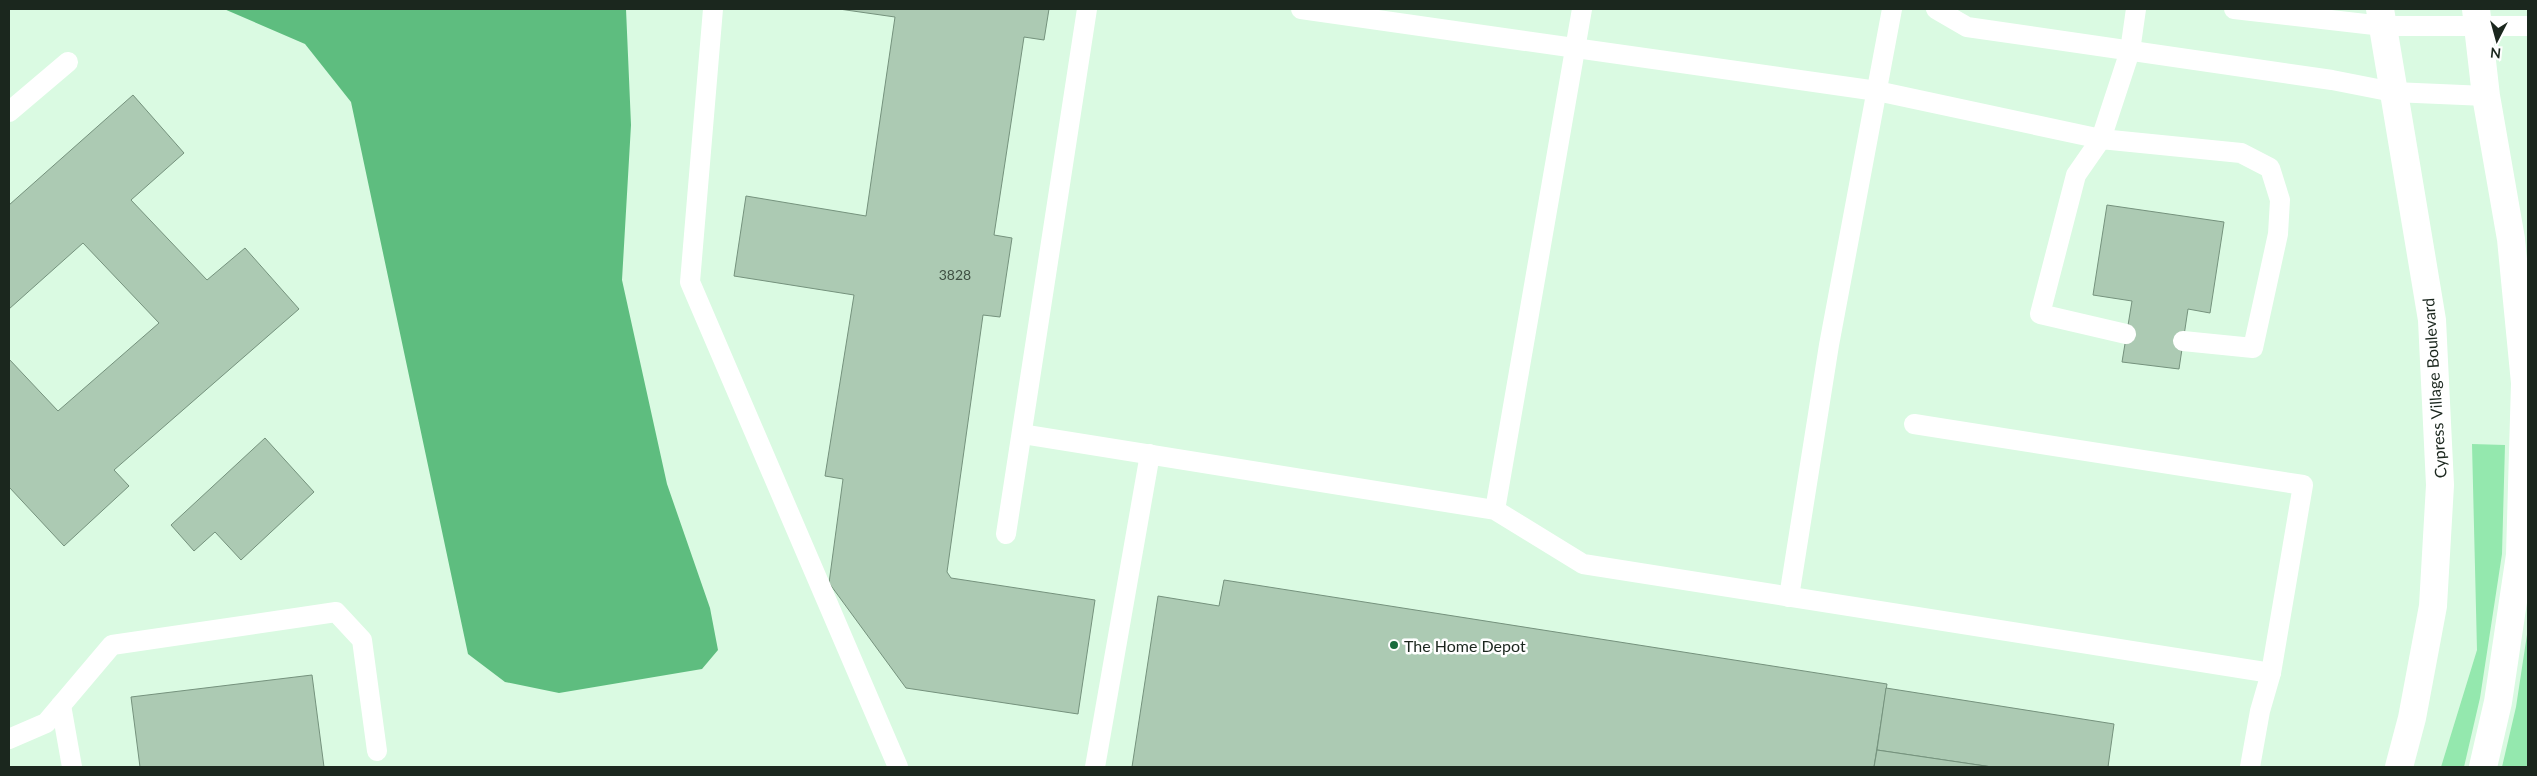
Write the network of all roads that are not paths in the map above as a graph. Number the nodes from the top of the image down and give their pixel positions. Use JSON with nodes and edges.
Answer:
{"nodes":[{"id":1,"x":713,"y":9,"type":"edge"},
{"id":2,"x":1087,"y":9,"type":"edge"},
{"id":3,"x":1301,"y":9,"type":"edge"},
{"id":4,"x":1582,"y":9,"type":"edge"},
{"id":5,"x":1892,"y":9,"type":"edge"},
{"id":6,"x":1936,"y":9,"type":"edge"},
{"id":7,"x":2136,"y":9,"type":"edge"},
{"id":8,"x":2234,"y":9,"type":"edge"},
{"id":9,"x":2381,"y":17,"type":"edge"},
{"id":10,"x":2476,"y":17,"type":"edge"},
{"id":11,"x":2528,"y":26,"type":"edge"},
{"id":12,"x":1575,"y":50,"type":"junction"},
{"id":13,"x":2130,"y":50,"type":"junction"},
{"id":14,"x":68,"y":62,"type":"dead end"},
{"id":15,"x":1877,"y":91,"type":"junction"},
{"id":16,"x":2393,"y":92,"type":"junction"},
{"id":17,"x":2486,"y":96,"type":"junction"},
{"id":18,"x":9,"y":112,"type":"edge"},
{"id":19,"x":2101,"y":139,"type":"junction"},
{"id":20,"x":2126,"y":334,"type":"dead end"},
{"id":21,"x":2183,"y":341,"type":"dead end"},
{"id":22,"x":1914,"y":424,"type":"dead end"},
{"id":23,"x":1022,"y":434,"type":"junction"},
{"id":24,"x":1150,"y":454,"type":"junction"},
{"id":25,"x":1495,"y":510,"type":"junction"},
{"id":26,"x":1006,"y":534,"type":"dead end"},
{"id":27,"x":1790,"y":598,"type":"junction"},
{"id":28,"x":2271,"y":673,"type":"junction"},
{"id":29,"x":61,"y":705,"type":"junction"},
{"id":30,"x":9,"y":739,"type":"edge"},
{"id":31,"x":377,"y":751,"type":"dead end"},
{"id":32,"x":72,"y":767,"type":"edge"},
{"id":33,"x":898,"y":767,"type":"edge"},
{"id":34,"x":1095,"y":767,"type":"edge"},
{"id":35,"x":2250,"y":767,"type":"edge"},
{"id":36,"x":2399,"y":767,"type":"edge"},
{"id":37,"x":2482,"y":767,"type":"edge"}],
"edges":[{"from":1,"to":33,"type":"lane"},
{"from":2,"to":23,"type":"lane"},
{"from":3,"to":12,"type":"lane"},
{"from":4,"to":12,"type":"lane"},
{"from":5,"to":15,"type":"lane"},
{"from":6,"to":13,"type":"lane"},
{"from":7,"to":13,"type":"lane"},
{"from":8,"to":9,"type":"lane"},
{"from":9,"to":10,"type":"lane"},
{"from":9,"to":16,"type":"street","name":"Cypress Village Boulevard"},
{"from":10,"to":11,"type":"lane"},
{"from":10,"to":17,"type":"street"},
{"from":12,"to":15,"type":"lane"},
{"from":12,"to":25,"type":"lane"},
{"from":13,"to":16,"type":"lane"},
{"from":13,"to":19,"type":"lane"},
{"from":14,"to":18,"type":"lane"},
{"from":15,"to":19,"type":"lane"},
{"from":15,"to":27,"type":"lane"},
{"from":16,"to":17,"type":"lane"},
{"from":16,"to":36,"type":"street","name":"Cypress Village Boulevard"},
{"from":17,"to":37,"type":"street"},
{"from":19,"to":20,"type":"lane"},
{"from":19,"to":21,"type":"lane"},
{"from":22,"to":28,"type":"lane"},
{"from":23,"to":24,"type":"lane"},
{"from":23,"to":26,"type":"lane"},
{"from":24,"to":25,"type":"lane"},
{"from":24,"to":34,"type":"lane"},
{"from":25,"to":27,"type":"lane"},
{"from":27,"to":28,"type":"lane"},
{"from":28,"to":35,"type":"lane"},
{"from":29,"to":30,"type":"lane"},
{"from":29,"to":31,"type":"lane"},
{"from":29,"to":32,"type":"lane"}]}
